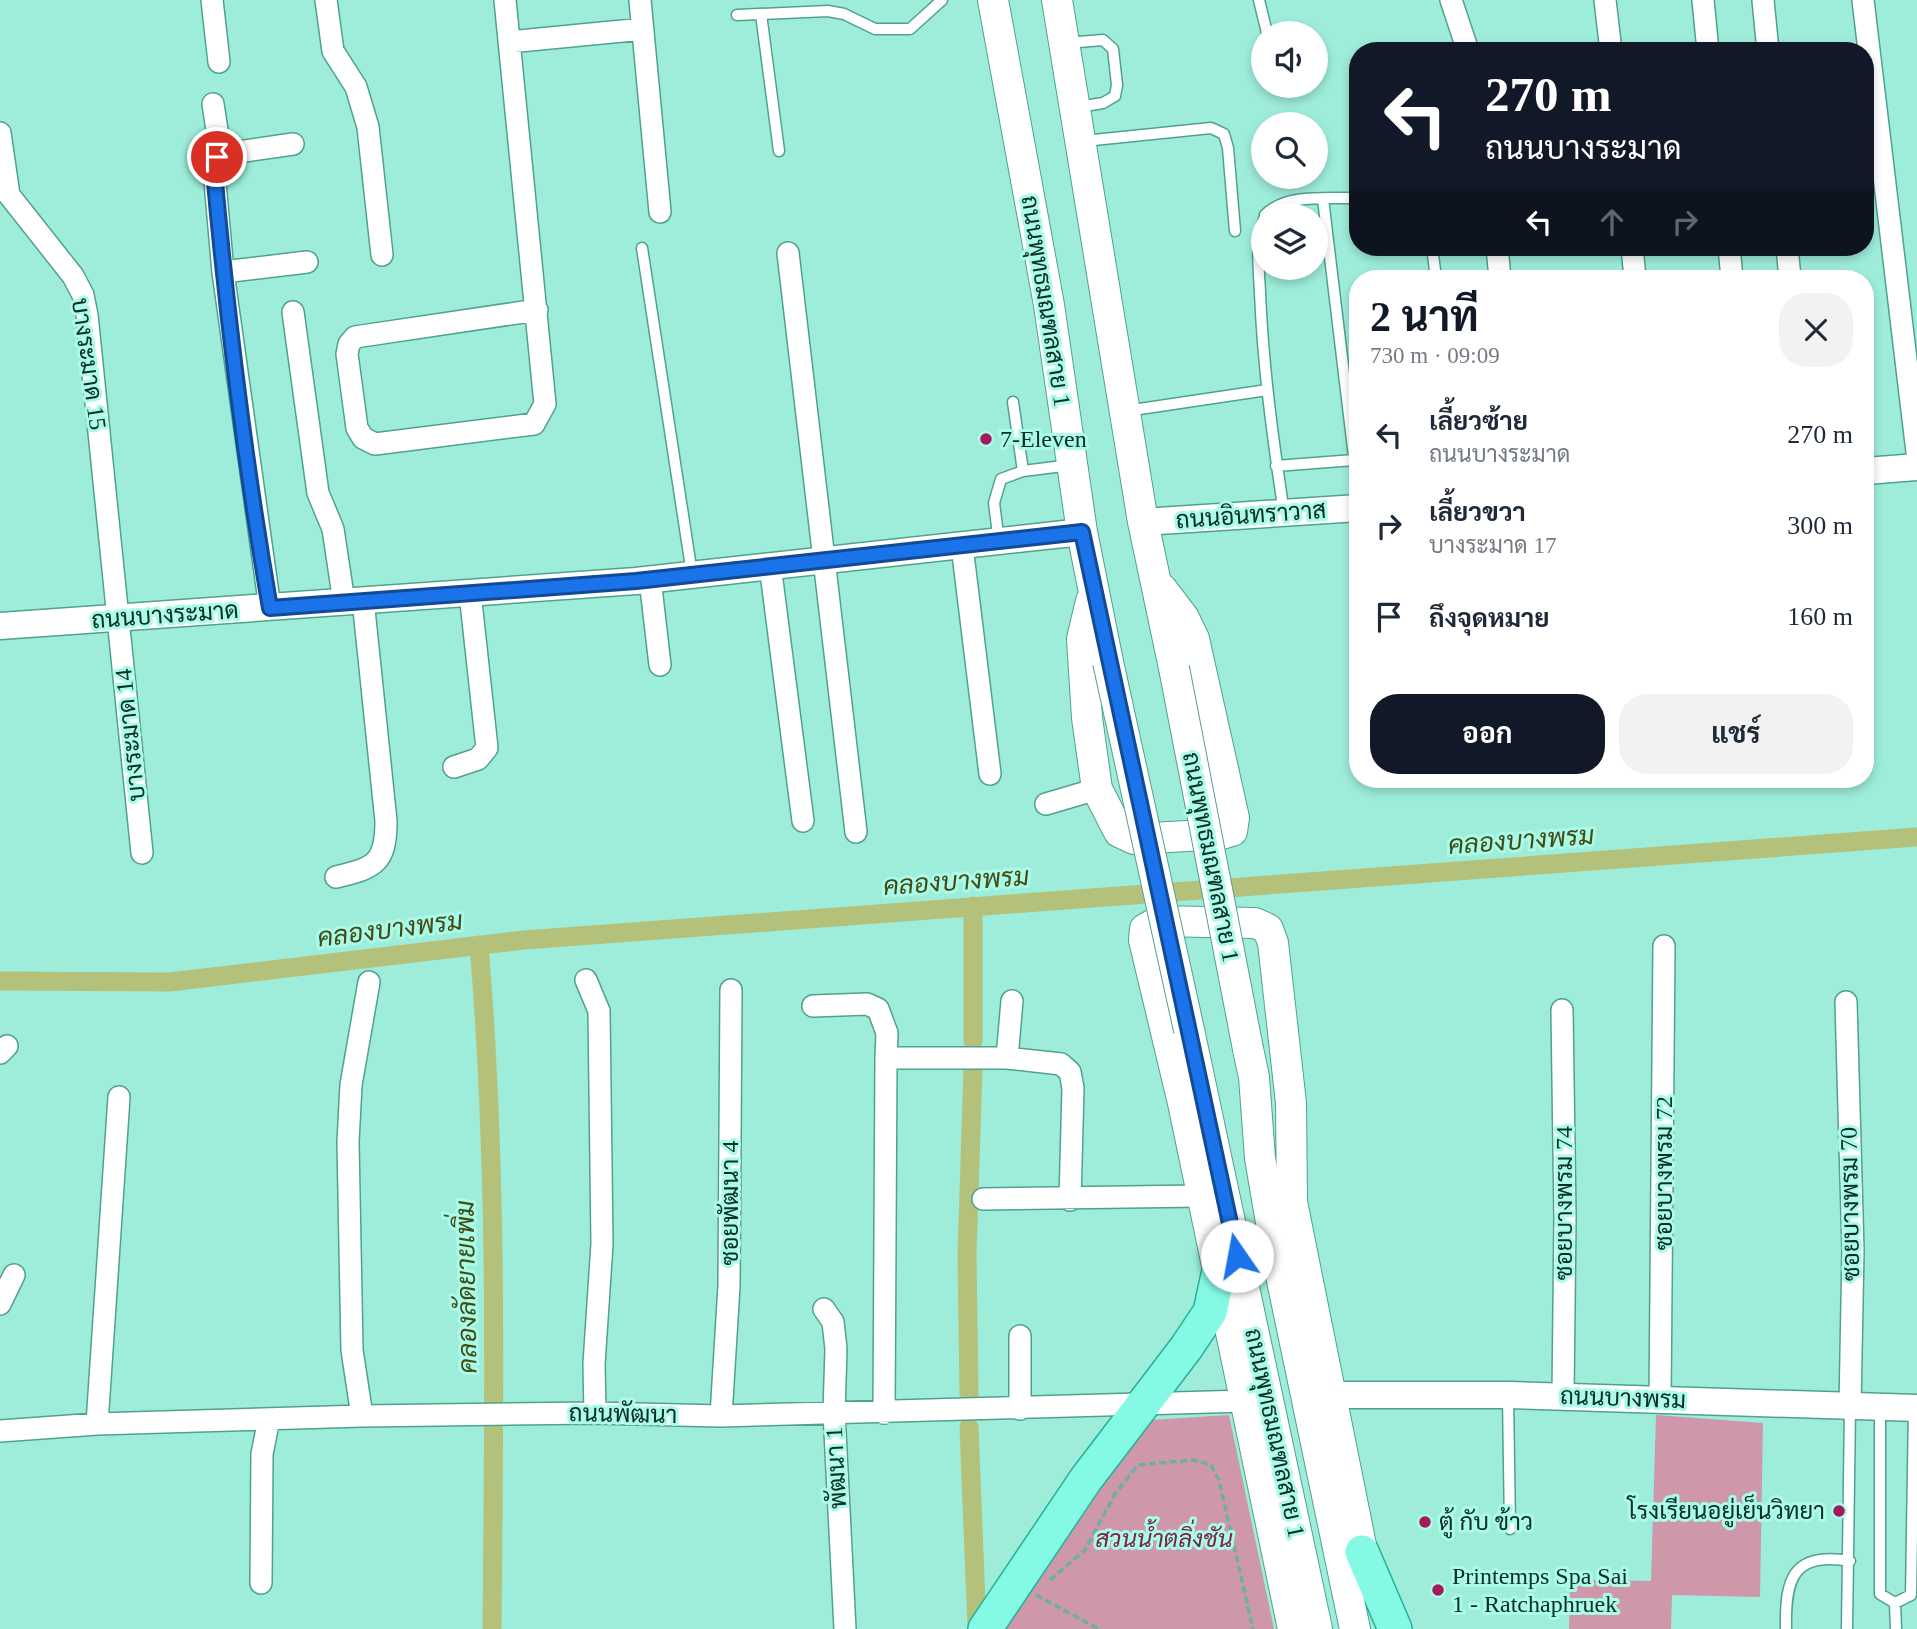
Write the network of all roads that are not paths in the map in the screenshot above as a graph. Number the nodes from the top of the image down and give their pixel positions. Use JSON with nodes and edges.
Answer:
{"nodes":[{"id":1,"x":212,"y":0,"type":"edge"},
{"id":2,"x":326,"y":0,"type":"edge"},
{"id":3,"x":505,"y":0,"type":"edge"},
{"id":4,"x":640,"y":0,"type":"edge"},
{"id":5,"x":842,"y":0,"type":"edge"},
{"id":6,"x":942,"y":0,"type":"edge"},
{"id":7,"x":993,"y":0,"type":"edge"},
{"id":8,"x":1057,"y":0,"type":"edge"},
{"id":9,"x":1259,"y":0,"type":"edge"},
{"id":10,"x":1451,"y":0,"type":"edge"},
{"id":11,"x":1605,"y":0,"type":"edge"},
{"id":12,"x":1703,"y":0,"type":"edge"},
{"id":13,"x":1763,"y":0,"type":"edge"},
{"id":14,"x":1863,"y":0,"type":"edge"},
{"id":15,"x":761,"y":14,"type":"junction"},
{"id":16,"x":844,"y":14,"type":"junction"},
{"id":17,"x":737,"y":15,"type":"dead end"},
{"id":18,"x":1264,"y":21,"type":"edge"},
{"id":19,"x":643,"y":29,"type":"junction"},
{"id":20,"x":509,"y":42,"type":"junction"},
{"id":21,"x":1465,"y":42,"type":"edge"},
{"id":22,"x":1610,"y":42,"type":"edge"},
{"id":23,"x":1707,"y":42,"type":"edge"},
{"id":24,"x":1767,"y":42,"type":"edge"},
{"id":25,"x":1868,"y":42,"type":"edge"},
{"id":26,"x":1064,"y":44,"type":"junction"},
{"id":27,"x":219,"y":62,"type":"dead end"},
{"id":28,"x":1874,"y":102,"type":"edge"},
{"id":29,"x":213,"y":104,"type":"dead end"},
{"id":30,"x":1075,"y":107,"type":"junction"},
{"id":31,"x":0,"y":133,"type":"edge"},
{"id":32,"x":1081,"y":142,"type":"junction"},
{"id":33,"x":293,"y":144,"type":"dead end"},
{"id":34,"x":779,"y":151,"type":"dead end"},
{"id":35,"x":221,"y":156,"type":"junction"},
{"id":36,"x":1349,"y":199,"type":"edge"},
{"id":37,"x":1323,"y":200,"type":"junction"},
{"id":38,"x":1299,"y":203,"type":"edge"},
{"id":39,"x":9,"y":207,"type":"edge"},
{"id":40,"x":660,"y":212,"type":"dead end"},
{"id":41,"x":1235,"y":231,"type":"dead end"},
{"id":42,"x":642,"y":248,"type":"dead end"},
{"id":43,"x":788,"y":253,"type":"dead end"},
{"id":44,"x":382,"y":254,"type":"dead end"},
{"id":45,"x":307,"y":262,"type":"dead end"},
{"id":46,"x":223,"y":272,"type":"junction"},
{"id":47,"x":1261,"y":280,"type":"edge"},
{"id":48,"x":537,"y":310,"type":"junction"},
{"id":49,"x":293,"y":312,"type":"dead end"},
{"id":50,"x":1267,"y":390,"type":"junction"},
{"id":51,"x":1013,"y":402,"type":"dead end"},
{"id":52,"x":1126,"y":411,"type":"junction"},
{"id":53,"x":1349,"y":418,"type":"edge"},
{"id":54,"x":1917,"y":452,"type":"edge"},
{"id":55,"x":1349,"y":460,"type":"edge"},
{"id":56,"x":1072,"y":465,"type":"junction"},
{"id":57,"x":1276,"y":466,"type":"junction"},
{"id":58,"x":1917,"y":467,"type":"edge"},
{"id":59,"x":1874,"y":470,"type":"edge"},
{"id":60,"x":1023,"y":471,"type":"junction"},
{"id":61,"x":1349,"y":509,"type":"edge"},
{"id":62,"x":1284,"y":513,"type":"junction"},
{"id":63,"x":1143,"y":522,"type":"junction"},
{"id":64,"x":1082,"y":532,"type":"junction"},
{"id":65,"x":999,"y":542,"type":"junction"},
{"id":66,"x":962,"y":546,"type":"junction"},
{"id":67,"x":825,"y":559,"type":"junction"},
{"id":68,"x":770,"y":565,"type":"junction"},
{"id":69,"x":692,"y":574,"type":"junction"},
{"id":70,"x":650,"y":579,"type":"junction"},
{"id":71,"x":1158,"y":583,"type":"junction"},
{"id":72,"x":1093,"y":590,"type":"junction"},
{"id":73,"x":470,"y":593,"type":"junction"},
{"id":74,"x":354,"y":601,"type":"junction"},
{"id":75,"x":270,"y":608,"type":"junction"},
{"id":76,"x":117,"y":618,"type":"junction"},
{"id":77,"x":0,"y":626,"type":"edge"},
{"id":78,"x":660,"y":665,"type":"dead end"},
{"id":79,"x":454,"y":767,"type":"dead end"},
{"id":80,"x":990,"y":774,"type":"dead end"},
{"id":81,"x":1097,"y":789,"type":"junction"},
{"id":82,"x":1046,"y":804,"type":"dead end"},
{"id":83,"x":803,"y":821,"type":"dead end"},
{"id":84,"x":856,"y":832,"type":"dead end"},
{"id":85,"x":142,"y":853,"type":"dead end"},
{"id":86,"x":336,"y":877,"type":"dead end"},
{"id":87,"x":1664,"y":946,"type":"dead end"},
{"id":88,"x":586,"y":980,"type":"dead end"},
{"id":89,"x":369,"y":982,"type":"dead end"},
{"id":90,"x":731,"y":990,"type":"dead end"},
{"id":91,"x":1012,"y":1001,"type":"dead end"},
{"id":92,"x":1846,"y":1002,"type":"dead end"},
{"id":93,"x":813,"y":1006,"type":"dead end"},
{"id":94,"x":1562,"y":1010,"type":"dead end"},
{"id":95,"x":887,"y":1058,"type":"junction"},
{"id":96,"x":1007,"y":1058,"type":"junction"},
{"id":97,"x":1251,"y":1063,"type":"junction"},
{"id":98,"x":119,"y":1097,"type":"dead end"},
{"id":99,"x":1212,"y":1143,"type":"junction"},
{"id":100,"x":1201,"y":1196,"type":"junction"},
{"id":101,"x":983,"y":1199,"type":"dead end"},
{"id":102,"x":1070,"y":1200,"type":"junction"},
{"id":103,"x":1292,"y":1202,"type":"junction"},
{"id":104,"x":1208,"y":1229,"type":"junction"},
{"id":105,"x":13,"y":1275,"type":"dead end"},
{"id":106,"x":1218,"y":1275,"type":"junction"},
{"id":107,"x":0,"y":1304,"type":"edge"},
{"id":108,"x":824,"y":1309,"type":"dead end"},
{"id":109,"x":1020,"y":1336,"type":"dead end"},
{"id":110,"x":1328,"y":1395,"type":"junction"},
{"id":111,"x":1508,"y":1395,"type":"junction"},
{"id":112,"x":1563,"y":1396,"type":"junction"},
{"id":113,"x":1660,"y":1399,"type":"junction"},
{"id":114,"x":1245,"y":1401,"type":"junction"},
{"id":115,"x":1141,"y":1405,"type":"junction"},
{"id":116,"x":1850,"y":1407,"type":"junction"},
{"id":117,"x":1880,"y":1408,"type":"junction"},
{"id":118,"x":1915,"y":1408,"type":"edge"},
{"id":119,"x":1020,"y":1409,"type":"junction"},
{"id":120,"x":595,"y":1412,"type":"junction"},
{"id":121,"x":834,"y":1412,"type":"junction"},
{"id":122,"x":884,"y":1413,"type":"junction"},
{"id":123,"x":362,"y":1416,"type":"junction"},
{"id":124,"x":721,"y":1416,"type":"junction"},
{"id":125,"x":268,"y":1419,"type":"junction"},
{"id":126,"x":97,"y":1424,"type":"junction"},
{"id":127,"x":0,"y":1431,"type":"edge"},
{"id":128,"x":1510,"y":1529,"type":"dead end"},
{"id":129,"x":1362,"y":1552,"type":"junction"},
{"id":130,"x":1850,"y":1561,"type":"junction"},
{"id":131,"x":261,"y":1583,"type":"dead end"},
{"id":132,"x":1895,"y":1603,"type":"junction"},
{"id":133,"x":845,"y":1629,"type":"edge"},
{"id":134,"x":985,"y":1629,"type":"edge"},
{"id":135,"x":1293,"y":1629,"type":"edge"},
{"id":136,"x":1317,"y":1629,"type":"edge"},
{"id":137,"x":1355,"y":1629,"type":"edge"},
{"id":138,"x":1378,"y":1629,"type":"edge"},
{"id":139,"x":1395,"y":1629,"type":"edge"},
{"id":140,"x":1786,"y":1629,"type":"edge"},
{"id":141,"x":1847,"y":1629,"type":"edge"},
{"id":142,"x":1896,"y":1629,"type":"edge"}],
"edges":[{"from":1,"to":27,"type":"street"},
{"from":2,"to":44,"type":"street"},
{"from":3,"to":20,"type":"street"},
{"from":4,"to":19,"type":"street"},
{"from":5,"to":16,"type":"lane"},
{"from":6,"to":16,"type":"lane"},
{"from":7,"to":56,"type":"main road","name":"ถนนพุทธมณฑลสาย 1"},
{"from":8,"to":26,"type":"main road","name":"ถนนพุทธมณฑลสาย 1"},
{"from":9,"to":18,"type":"lane"},
{"from":10,"to":21,"type":"street"},
{"from":11,"to":22,"type":"street"},
{"from":12,"to":23,"type":"street"},
{"from":13,"to":24,"type":"street"},
{"from":14,"to":25,"type":"street"},
{"from":15,"to":16,"type":"lane"},
{"from":15,"to":17,"type":"lane"},
{"from":15,"to":34,"type":"lane"},
{"from":19,"to":20,"type":"street"},
{"from":19,"to":40,"type":"street"},
{"from":20,"to":48,"type":"street"},
{"from":26,"to":30,"type":"main road","name":"ถนนพุทธมณฑลสาย 1"},
{"from":26,"to":30,"type":"lane"},
{"from":28,"to":54,"type":"street"},
{"from":29,"to":35,"type":"street"},
{"from":30,"to":32,"type":"main road","name":"ถนนพุทธมณฑลสาย 1"},
{"from":31,"to":39,"type":"street","name":"บางระมาด 15"},
{"from":32,"to":41,"type":"lane"},
{"from":32,"to":52,"type":"main road","name":"ถนนพุทธมณฑลสาย 1"},
{"from":33,"to":35,"type":"street"},
{"from":35,"to":46,"type":"street"},
{"from":36,"to":37,"type":"lane"},
{"from":37,"to":38,"type":"lane"},
{"from":37,"to":53,"type":"lane"},
{"from":39,"to":76,"type":"street","name":"บางระมาด 15"},
{"from":42,"to":69,"type":"lane"},
{"from":43,"to":67,"type":"street"},
{"from":45,"to":46,"type":"street"},
{"from":46,"to":75,"type":"street"},
{"from":47,"to":50,"type":"lane"},
{"from":48,"to":48,"type":"street"},
{"from":49,"to":74,"type":"street"},
{"from":50,"to":52,"type":"lane"},
{"from":50,"to":57,"type":"lane"},
{"from":51,"to":60,"type":"lane"},
{"from":52,"to":63,"type":"main road","name":"ถนนพุทธมณฑลสาย 1"},
{"from":55,"to":57,"type":"lane"},
{"from":56,"to":60,"type":"lane"},
{"from":56,"to":64,"type":"main road","name":"ถนนพุทธมณฑลสาย 1"},
{"from":57,"to":62,"type":"lane"},
{"from":58,"to":59,"type":"street"},
{"from":60,"to":65,"type":"lane"},
{"from":61,"to":62,"type":"street","name":"ถนนอินทราวาส"},
{"from":62,"to":63,"type":"street","name":"ถนนอินทราวาส"},
{"from":63,"to":71,"type":"main road","name":"ถนนพุทธมณฑลสาย 1"},
{"from":64,"to":65,"type":"street","name":"ถนนบางระมาด"},
{"from":64,"to":72,"type":"main road","name":"ถนนพุทธมณฑลสาย 1"},
{"from":65,"to":66,"type":"street","name":"ถนนบางระมาด"},
{"from":66,"to":67,"type":"street","name":"ถนนบางระมาด"},
{"from":66,"to":80,"type":"street"},
{"from":67,"to":68,"type":"street","name":"ถนนบางระมาด"},
{"from":67,"to":84,"type":"street"},
{"from":68,"to":69,"type":"street","name":"ถนนบางระมาด"},
{"from":68,"to":83,"type":"street"},
{"from":69,"to":70,"type":"street","name":"ถนนบางระมาด"},
{"from":70,"to":73,"type":"street","name":"ถนนบางระมาด"},
{"from":70,"to":78,"type":"street"},
{"from":71,"to":81,"type":"main road"},
{"from":71,"to":97,"type":"main road","name":"ถนนพุทธมณฑลสาย 1","bridge":true},
{"from":72,"to":81,"type":"main road"},
{"from":72,"to":99,"type":"main road","name":"ถนนพุทธมณฑลสาย 1","bridge":true},
{"from":73,"to":74,"type":"street","name":"ถนนบางระมาด"},
{"from":73,"to":79,"type":"street"},
{"from":74,"to":75,"type":"street","name":"ถนนบางระมาด"},
{"from":74,"to":86,"type":"street"},
{"from":75,"to":76,"type":"street","name":"ถนนบางระมาด"},
{"from":76,"to":77,"type":"street","name":"ถนนบางระมาด"},
{"from":76,"to":85,"type":"street","name":"บางระมาด 14"},
{"from":81,"to":82,"type":"street"},
{"from":87,"to":113,"type":"street","name":"ซอยบางพรม 72"},
{"from":88,"to":120,"type":"street"},
{"from":89,"to":123,"type":"street"},
{"from":90,"to":124,"type":"street","name":"ซอยพัฒนา 4"},
{"from":91,"to":96,"type":"street"},
{"from":92,"to":116,"type":"street","name":"ซอยบางพรม 70"},
{"from":93,"to":95,"type":"street"},
{"from":94,"to":112,"type":"street","name":"ซอยบางพรม 74"},
{"from":95,"to":96,"type":"street"},
{"from":95,"to":122,"type":"street"},
{"from":96,"to":102,"type":"street"},
{"from":97,"to":103,"type":"main road"},
{"from":97,"to":137,"type":"main road","name":"ถนนพุทธมณฑลสาย 1"},
{"from":98,"to":126,"type":"street"},
{"from":99,"to":104,"type":"main road"},
{"from":99,"to":136,"type":"main road","name":"ถนนพุทธมณฑลสาย 1"},
{"from":100,"to":102,"type":"street"},
{"from":100,"to":103,"type":"main road"},
{"from":100,"to":104,"type":"main road"},
{"from":101,"to":102,"type":"street"},
{"from":103,"to":110,"type":"main road"},
{"from":104,"to":106,"type":"main road"},
{"from":105,"to":107,"type":"street"},
{"from":106,"to":114,"type":"main road"},
{"from":106,"to":115,"type":"main road"},
{"from":108,"to":121,"type":"street","name":"พัฒนา 1"},
{"from":109,"to":119,"type":"street"},
{"from":110,"to":111,"type":"street","name":"ถนนบางพรม"},
{"from":110,"to":129,"type":"main road"},
{"from":111,"to":112,"type":"street","name":"ถนนบางพรม"},
{"from":111,"to":128,"type":"lane"},
{"from":112,"to":113,"type":"street","name":"ถนนบางพรม"},
{"from":113,"to":116,"type":"street","name":"ถนนบางพรม"},
{"from":114,"to":115,"type":"street","name":"ถนนพัฒนา"},
{"from":114,"to":135,"type":"main road"},
{"from":115,"to":119,"type":"street","name":"ถนนพัฒนา"},
{"from":115,"to":134,"type":"main road"},
{"from":116,"to":117,"type":"street","name":"ถนนบางพรม"},
{"from":116,"to":130,"type":"lane"},
{"from":117,"to":118,"type":"street","name":"ถนนบางพรม"},
{"from":117,"to":132,"type":"lane"},
{"from":118,"to":132,"type":"lane"},
{"from":119,"to":122,"type":"street","name":"ถนนพัฒนา"},
{"from":120,"to":123,"type":"street","name":"ถนนพัฒนา"},
{"from":120,"to":124,"type":"street","name":"ถนนพัฒนา"},
{"from":121,"to":122,"type":"street","name":"ถนนพัฒนา"},
{"from":121,"to":124,"type":"street","name":"ถนนพัฒนา"},
{"from":121,"to":133,"type":"street","name":"พัฒนา 1"},
{"from":123,"to":125,"type":"street","name":"ถนนพัฒนา"},
{"from":125,"to":126,"type":"street","name":"ถนนพัฒนา"},
{"from":125,"to":131,"type":"street"},
{"from":126,"to":127,"type":"street","name":"ถนนพัฒนา"},
{"from":129,"to":138,"type":"main road"},
{"from":129,"to":139,"type":"main road"},
{"from":130,"to":140,"type":"lane"},
{"from":130,"to":141,"type":"lane"},
{"from":132,"to":142,"type":"lane"}]}
